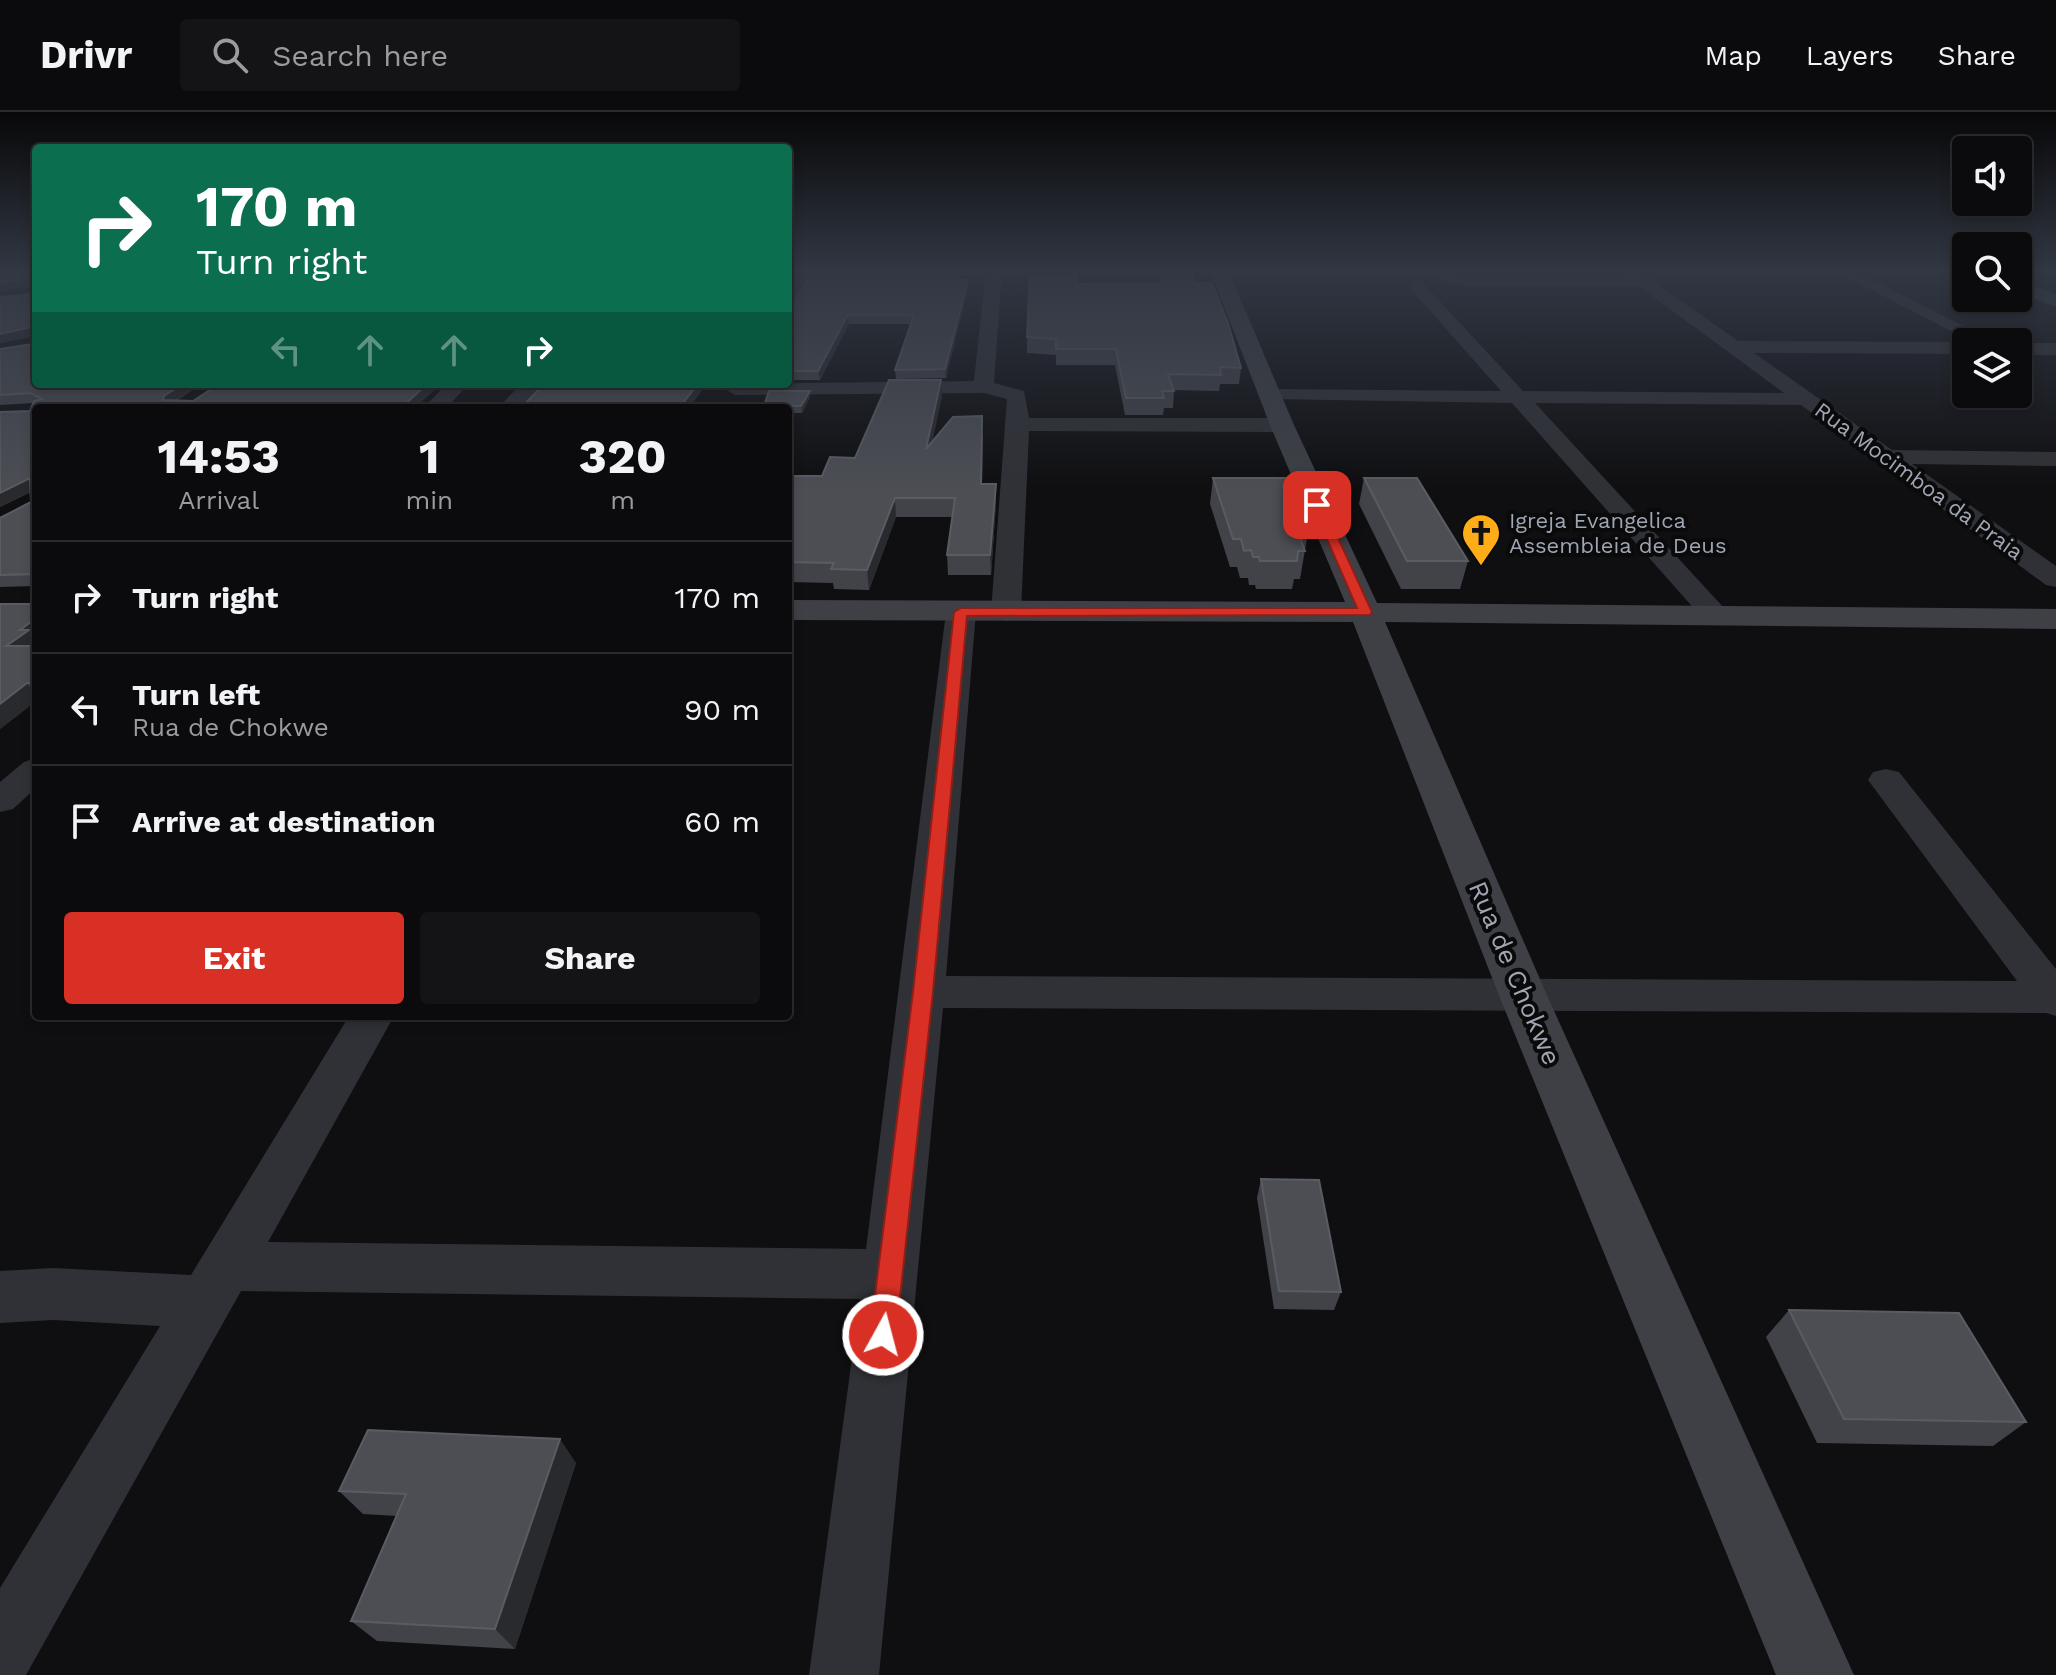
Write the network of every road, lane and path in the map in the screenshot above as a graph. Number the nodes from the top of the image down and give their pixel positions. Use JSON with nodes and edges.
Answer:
{"nodes":[{"id":1,"x":988,"y":343,"type":"edge"},
{"id":2,"x":1249,"y":343,"type":"edge"},
{"id":3,"x":1469,"y":343,"type":"edge"},
{"id":4,"x":1727,"y":343,"type":"edge"},
{"id":5,"x":1732,"y":347,"type":"junction"},
{"id":6,"x":1952,"y":348,"type":"edge"},
{"id":7,"x":2032,"y":349,"type":"edge"},
{"id":8,"x":2056,"y":349,"type":"edge"},
{"id":9,"x":792,"y":386,"type":"edge"},
{"id":10,"x":984,"y":387,"type":"junction"},
{"id":11,"x":455,"y":388,"type":"edge"},
{"id":12,"x":529,"y":388,"type":"edge"},
{"id":13,"x":1520,"y":399,"type":"junction"},
{"id":14,"x":1805,"y":399,"type":"junction"},
{"id":15,"x":438,"y":404,"type":"edge"},
{"id":16,"x":513,"y":404,"type":"edge"},
{"id":17,"x":1276,"y":410,"type":"junction"},
{"id":18,"x":1018,"y":424,"type":"junction"},
{"id":19,"x":1885,"y":457,"type":"junction"},
{"id":20,"x":2056,"y":459,"type":"edge"},
{"id":21,"x":2056,"y":579,"type":"edge"},
{"id":22,"x":792,"y":610,"type":"edge"},
{"id":23,"x":983,"y":612,"type":"junction"},
{"id":24,"x":1365,"y":612,"type":"junction"},
{"id":25,"x":1715,"y":615,"type":"junction"},
{"id":26,"x":2056,"y":619,"type":"edge"},
{"id":27,"x":32,"y":773,"type":"edge"},
{"id":28,"x":1886,"y":780,"type":"dead end"},
{"id":29,"x":0,"y":801,"type":"edge"},
{"id":30,"x":923,"y":992,"type":"junction"},
{"id":31,"x":1522,"y":993,"type":"junction"},
{"id":32,"x":2054,"y":998,"type":"edge"},
{"id":33,"x":370,"y":1020,"type":"edge"},
{"id":34,"x":890,"y":1274,"type":"junction"},
{"id":35,"x":213,"y":1284,"type":"junction"},
{"id":36,"x":0,"y":1297,"type":"edge"},
{"id":37,"x":0,"y":1653,"type":"edge"},
{"id":38,"x":844,"y":1675,"type":"edge"},
{"id":39,"x":1815,"y":1675,"type":"edge"}],
"edges":[{"from":1,"to":10,"type":"street"},
{"from":2,"to":17,"type":"street","name":"Rua de Chokwe"},
{"from":3,"to":13,"type":"street"},
{"from":4,"to":5,"type":"street","name":"Rua Mocimboa da Praia"},
{"from":5,"to":6,"type":"street"},
{"from":5,"to":14,"type":"street","name":"Rua Mocimboa da Praia"},
{"from":7,"to":8,"type":"street"},
{"from":9,"to":10,"type":"street"},
{"from":10,"to":18,"type":"street"},
{"from":11,"to":15,"type":"street"},
{"from":12,"to":16,"type":"street"},
{"from":13,"to":14,"type":"street"},
{"from":13,"to":17,"type":"street"},
{"from":13,"to":25,"type":"street"},
{"from":14,"to":19,"type":"street","name":"Rua Mocimboa da Praia"},
{"from":17,"to":18,"type":"street"},
{"from":17,"to":24,"type":"street","name":"Rua de Chokwe"},
{"from":18,"to":23,"type":"street"},
{"from":19,"to":20,"type":"street"},
{"from":19,"to":21,"type":"street","name":"Rua Mocimboa da Praia"},
{"from":22,"to":23,"type":"street"},
{"from":23,"to":24,"type":"street"},
{"from":23,"to":30,"type":"street"},
{"from":24,"to":25,"type":"street"},
{"from":24,"to":31,"type":"street","name":"Rua de Chokwe"},
{"from":25,"to":26,"type":"street"},
{"from":27,"to":29,"type":"street"},
{"from":28,"to":32,"type":"street"},
{"from":30,"to":31,"type":"street"},
{"from":30,"to":34,"type":"street"},
{"from":31,"to":32,"type":"street"},
{"from":31,"to":39,"type":"street","name":"Rua de Chokwe"},
{"from":33,"to":35,"type":"street"},
{"from":34,"to":35,"type":"street"},
{"from":34,"to":38,"type":"street"},
{"from":35,"to":36,"type":"street"},
{"from":35,"to":37,"type":"street"}]}
